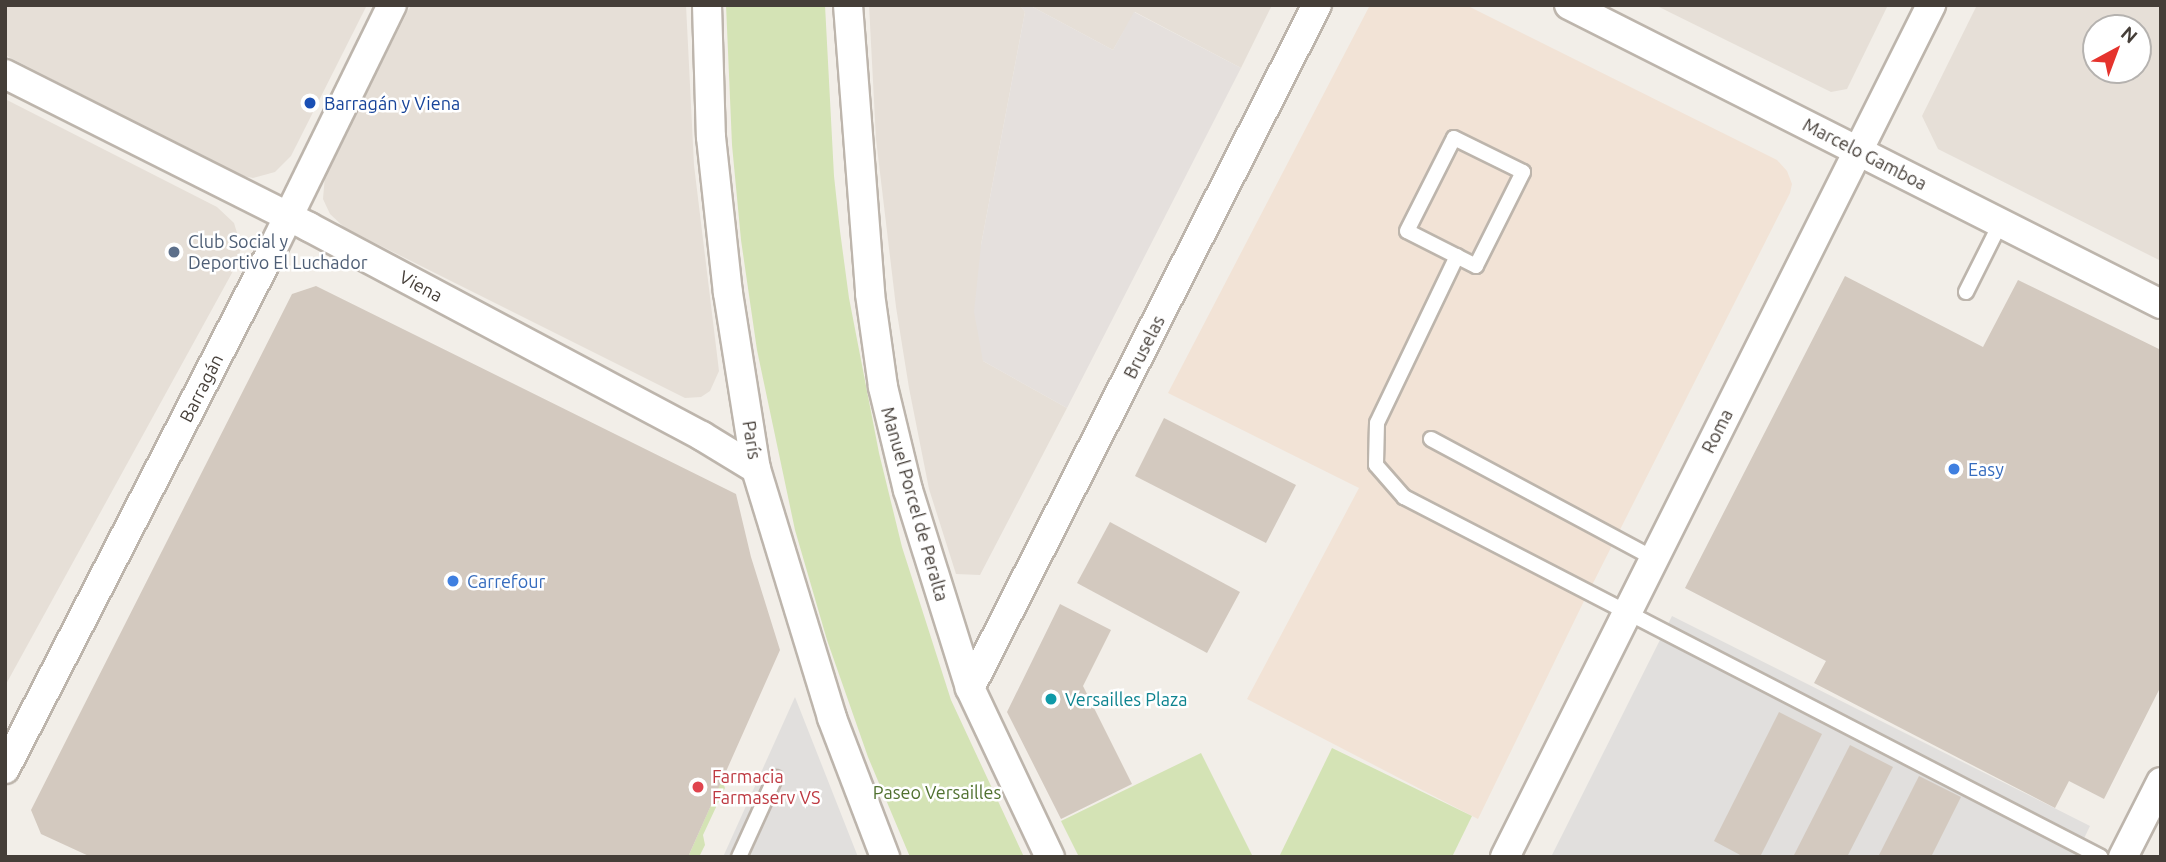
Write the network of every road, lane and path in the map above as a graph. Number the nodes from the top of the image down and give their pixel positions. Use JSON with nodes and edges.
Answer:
{"nodes":[{"id":1,"x":392,"y":5,"type":"edge"},
{"id":2,"x":707,"y":5,"type":"edge"},
{"id":3,"x":848,"y":5,"type":"edge"},
{"id":4,"x":1317,"y":5,"type":"edge"},
{"id":5,"x":1569,"y":5,"type":"edge"},
{"id":6,"x":1931,"y":5,"type":"edge"},
{"id":7,"x":5,"y":74,"type":"edge"},
{"id":8,"x":1860,"y":151,"type":"junction"},
{"id":9,"x":288,"y":217,"type":"junction"},
{"id":10,"x":2001,"y":222,"type":"junction"},
{"id":11,"x":1457,"y":256,"type":"junction"},
{"id":12,"x":1966,"y":292,"type":"dead end"},
{"id":13,"x":2161,"y":304,"type":"edge"},
{"id":14,"x":1431,"y":439,"type":"dead end"},
{"id":15,"x":756,"y":470,"type":"junction"},
{"id":16,"x":1653,"y":558,"type":"junction"},
{"id":17,"x":1625,"y":612,"type":"junction"},
{"id":18,"x":970,"y":688,"type":"junction"},
{"id":19,"x":5,"y":769,"type":"edge"},
{"id":20,"x":775,"y":778,"type":"dead end"},
{"id":21,"x":2161,"y":782,"type":"edge"},
{"id":22,"x":739,"y":857,"type":"edge"},
{"id":23,"x":885,"y":857,"type":"edge"},
{"id":24,"x":1050,"y":857,"type":"edge"},
{"id":25,"x":1505,"y":857,"type":"edge"},
{"id":26,"x":2101,"y":857,"type":"edge"},
{"id":27,"x":2123,"y":857,"type":"edge"}],
"edges":[{"from":1,"to":9,"type":"street","name":"Barragán"},
{"from":2,"to":15,"type":"street","name":"París"},
{"from":3,"to":18,"type":"street","name":"Manuel Porcel de Peralta"},
{"from":4,"to":18,"type":"street","name":"Bruselas"},
{"from":5,"to":8,"type":"street","name":"Marcelo Gamboa"},
{"from":6,"to":8,"type":"street","name":"Roma"},
{"from":7,"to":9,"type":"street","name":"Viena"},
{"from":8,"to":10,"type":"street","name":"Marcelo Gamboa"},
{"from":8,"to":16,"type":"street","name":"Roma"},
{"from":9,"to":15,"type":"street","name":"Viena"},
{"from":9,"to":19,"type":"street","name":"Barragán"},
{"from":10,"to":12,"type":"lane"},
{"from":10,"to":13,"type":"street","name":"Marcelo Gamboa"},
{"from":11,"to":11,"type":"lane"},
{"from":11,"to":17,"type":"lane"},
{"from":14,"to":16,"type":"lane"},
{"from":15,"to":23,"type":"street","name":"París"},
{"from":16,"to":17,"type":"street","name":"Roma"},
{"from":17,"to":25,"type":"street","name":"Roma"},
{"from":17,"to":26,"type":"lane"},
{"from":18,"to":24,"type":"street","name":"Manuel Porcel de Peralta"},
{"from":20,"to":22,"type":"lane"},
{"from":21,"to":27,"type":"street"}]}
